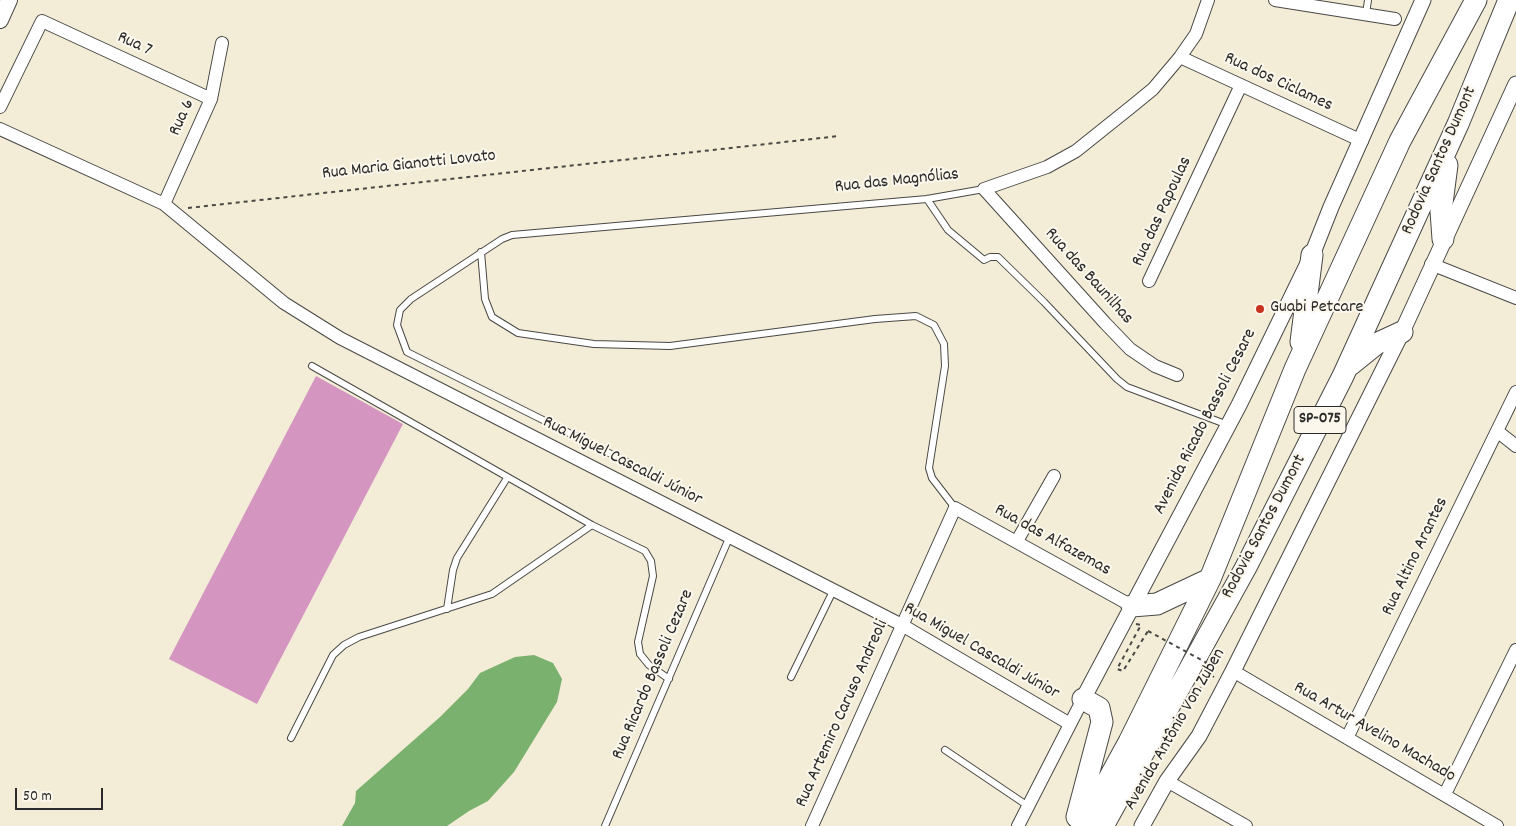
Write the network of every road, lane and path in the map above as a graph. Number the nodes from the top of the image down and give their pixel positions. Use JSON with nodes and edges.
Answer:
{"nodes":[{"id":1,"x":9,"y":0,"type":"edge"},
{"id":2,"x":1208,"y":0,"type":"edge"},
{"id":3,"x":1368,"y":0,"type":"edge"},
{"id":4,"x":1423,"y":0,"type":"edge"},
{"id":5,"x":1476,"y":0,"type":"edge"},
{"id":6,"x":1509,"y":0,"type":"edge"},
{"id":7,"x":1283,"y":1,"type":"edge"},
{"id":8,"x":1328,"y":4,"type":"edge"},
{"id":9,"x":1366,"y":14,"type":"junction"},
{"id":10,"x":1395,"y":19,"type":"dead end"},
{"id":11,"x":0,"y":20,"type":"edge"},
{"id":12,"x":222,"y":44,"type":"dead end"},
{"id":13,"x":1180,"y":57,"type":"junction"},
{"id":14,"x":1516,"y":84,"type":"edge"},
{"id":15,"x":1240,"y":85,"type":"junction"},
{"id":16,"x":211,"y":100,"type":"junction"},
{"id":17,"x":0,"y":107,"type":"edge"},
{"id":18,"x":1458,"y":124,"type":"junction"},
{"id":19,"x":0,"y":129,"type":"edge"},
{"id":20,"x":839,"y":136,"type":"dead end"},
{"id":21,"x":1362,"y":141,"type":"junction"},
{"id":22,"x":984,"y":189,"type":"junction"},
{"id":23,"x":927,"y":199,"type":"junction"},
{"id":24,"x":169,"y":207,"type":"junction"},
{"id":25,"x":1443,"y":239,"type":"junction"},
{"id":26,"x":481,"y":252,"type":"junction"},
{"id":27,"x":1312,"y":255,"type":"junction"},
{"id":28,"x":1432,"y":264,"type":"junction"},
{"id":29,"x":1149,"y":281,"type":"dead end"},
{"id":30,"x":1516,"y":298,"type":"edge"},
{"id":31,"x":1402,"y":332,"type":"junction"},
{"id":32,"x":312,"y":366,"type":"dead end"},
{"id":33,"x":1295,"y":369,"type":"junction"},
{"id":34,"x":1176,"y":375,"type":"dead end"},
{"id":35,"x":1343,"y":376,"type":"junction"},
{"id":36,"x":1516,"y":392,"type":"edge"},
{"id":37,"x":1229,"y":426,"type":"junction"},
{"id":38,"x":1497,"y":431,"type":"junction"},
{"id":39,"x":1516,"y":446,"type":"edge"},
{"id":40,"x":627,"y":462,"type":"dead end"},
{"id":41,"x":1054,"y":476,"type":"dead end"},
{"id":42,"x":507,"y":478,"type":"junction"},
{"id":43,"x":955,"y":508,"type":"junction"},
{"id":44,"x":592,"y":525,"type":"junction"},
{"id":45,"x":730,"y":536,"type":"junction"},
{"id":46,"x":1017,"y":541,"type":"junction"},
{"id":47,"x":1210,"y":579,"type":"junction"},
{"id":48,"x":833,"y":590,"type":"junction"},
{"id":49,"x":447,"y":609,"type":"junction"},
{"id":50,"x":1128,"y":614,"type":"junction"},
{"id":51,"x":902,"y":625,"type":"junction"},
{"id":52,"x":1516,"y":650,"type":"edge"},
{"id":53,"x":1206,"y":663,"type":"dead end"},
{"id":54,"x":1234,"y":671,"type":"junction"},
{"id":55,"x":791,"y":677,"type":"dead end"},
{"id":56,"x":669,"y":680,"type":"junction"},
{"id":57,"x":1083,"y":699,"type":"junction"},
{"id":58,"x":1070,"y":724,"type":"junction"},
{"id":59,"x":292,"y":738,"type":"dead end"},
{"id":60,"x":1347,"y":738,"type":"junction"},
{"id":61,"x":945,"y":750,"type":"dead end"},
{"id":62,"x":1167,"y":781,"type":"junction"},
{"id":63,"x":1445,"y":794,"type":"junction"},
{"id":64,"x":1028,"y":806,"type":"junction"},
{"id":65,"x":605,"y":826,"type":"edge"},
{"id":66,"x":812,"y":826,"type":"edge"},
{"id":67,"x":1018,"y":826,"type":"edge"},
{"id":68,"x":1075,"y":826,"type":"edge"},
{"id":69,"x":1083,"y":826,"type":"edge"},
{"id":70,"x":1103,"y":826,"type":"edge"},
{"id":71,"x":1142,"y":826,"type":"edge"},
{"id":72,"x":1246,"y":826,"type":"edge"},
{"id":73,"x":1497,"y":826,"type":"edge"}],
"edges":[{"from":1,"to":11,"type":"main road"},
{"from":2,"to":13,"type":"street","name":"Rua das Magnólias"},
{"from":3,"to":9,"type":"lane"},
{"from":4,"to":21,"type":"street","name":"Avenida Ricado Bassoli Cesare"},
{"from":5,"to":33,"type":"highway","name":"Rodovia Santos Dumont","number":"SP-075"},
{"from":6,"to":18,"type":"highway","name":"Rodovia Santos Dumont","number":"SP-075"},
{"from":7,"to":8,"type":"street"},
{"from":8,"to":9,"type":"street"},
{"from":9,"to":10,"type":"street"},
{"from":12,"to":16,"type":"street","name":"Rua 6"},
{"from":13,"to":15,"type":"street","name":"Rua dos Ciclames"},
{"from":13,"to":22,"type":"street","name":"Rua das Magnólias"},
{"from":14,"to":25,"type":"street","name":"Avenida Antônio Von Zuben"},
{"from":15,"to":21,"type":"street","name":"Rua dos Ciclames"},
{"from":15,"to":29,"type":"street","name":"Rua das Papoulas"},
{"from":16,"to":17,"type":"street","name":"Rua 7"},
{"from":16,"to":24,"type":"street","name":"Rua 6"},
{"from":18,"to":25,"type":"highway"},
{"from":18,"to":35,"type":"highway","name":"Rodovia Santos Dumont","number":"SP-075"},
{"from":19,"to":24,"type":"street"},
{"from":20,"to":24,"type":"path","name":"Rua Maria Gianotti Lovato"},
{"from":21,"to":27,"type":"street","name":"Avenida Ricado Bassoli Cesare"},
{"from":22,"to":23,"type":"lane","name":"Rua das Magnólias"},
{"from":22,"to":34,"type":"street","name":"Rua das Baunilhas"},
{"from":23,"to":26,"type":"lane","name":"Rua das Magnólias"},
{"from":23,"to":37,"type":"lane"},
{"from":24,"to":45,"type":"street","name":"Rua Miguel Cascaldi Júnior"},
{"from":25,"to":28,"type":"street","name":"Avenida Antônio Von Zuben"},
{"from":26,"to":40,"type":"lane"},
{"from":26,"to":43,"type":"lane"},
{"from":27,"to":33,"type":"highway"},
{"from":27,"to":37,"type":"street","name":"Avenida Ricado Bassoli Cesare"},
{"from":28,"to":30,"type":"street"},
{"from":28,"to":31,"type":"street","name":"Avenida Antônio Von Zuben"},
{"from":31,"to":35,"type":"highway"},
{"from":31,"to":54,"type":"street","name":"Avenida Antônio Von Zuben"},
{"from":32,"to":42,"type":"lane"},
{"from":33,"to":47,"type":"highway","name":"Rodovia Santos Dumont","number":"SP-075"},
{"from":35,"to":70,"type":"highway","name":"Rodovia Santos Dumont","number":"SP-075"},
{"from":36,"to":38,"type":"street","name":"Rua Altino Arantes"},
{"from":37,"to":50,"type":"street","name":"Avenida Ricado Bassoli Cesare"},
{"from":38,"to":39,"type":"street"},
{"from":38,"to":60,"type":"street","name":"Rua Altino Arantes"},
{"from":41,"to":46,"type":"street"},
{"from":42,"to":44,"type":"lane"},
{"from":42,"to":49,"type":"lane"},
{"from":43,"to":46,"type":"street","name":"Rua das Alfazemas"},
{"from":43,"to":51,"type":"street","name":"Rua Artemiro Caruso Andreoli"},
{"from":44,"to":49,"type":"lane"},
{"from":44,"to":56,"type":"lane"},
{"from":45,"to":48,"type":"street","name":"Rua Miguel Cascaldi Júnior"},
{"from":45,"to":56,"type":"lane","name":"Rua Ricardo Bassoli Cezare"},
{"from":46,"to":50,"type":"street","name":"Rua das Alfazemas"},
{"from":47,"to":50,"type":"highway"},
{"from":47,"to":69,"type":"highway","name":"Rodovia Santos Dumont","number":"SP-075"},
{"from":48,"to":51,"type":"street","name":"Rua Miguel Cascaldi Júnior"},
{"from":48,"to":55,"type":"lane"},
{"from":49,"to":59,"type":"lane"},
{"from":50,"to":53,"type":"path","bridge":true},
{"from":50,"to":57,"type":"street","name":"Avenida Ricado Bassoli Cesare"},
{"from":51,"to":58,"type":"street","name":"Rua Miguel Cascaldi Júnior"},
{"from":51,"to":66,"type":"street","name":"Rua Artemiro Caruso Andreoli"},
{"from":52,"to":63,"type":"street"},
{"from":54,"to":60,"type":"street","name":"Rua Artur Avelino Machado"},
{"from":54,"to":62,"type":"street","name":"Avenida Antônio Von Zuben"},
{"from":56,"to":65,"type":"lane","name":"Rua Ricardo Bassoli Cezare"},
{"from":57,"to":58,"type":"street","name":"Avenida Ricado Bassoli Cesare"},
{"from":57,"to":68,"type":"highway"},
{"from":58,"to":64,"type":"street","name":"Avenida Ricado Bassoli Cesare"},
{"from":60,"to":63,"type":"street","name":"Rua Artur Avelino Machado"},
{"from":61,"to":64,"type":"lane"},
{"from":62,"to":71,"type":"street","name":"Avenida Antônio Von Zuben"},
{"from":62,"to":72,"type":"street"},
{"from":63,"to":73,"type":"street","name":"Rua Artur Avelino Machado"},
{"from":64,"to":67,"type":"street","name":"Avenida Ricado Bassoli Cesare"}]}
